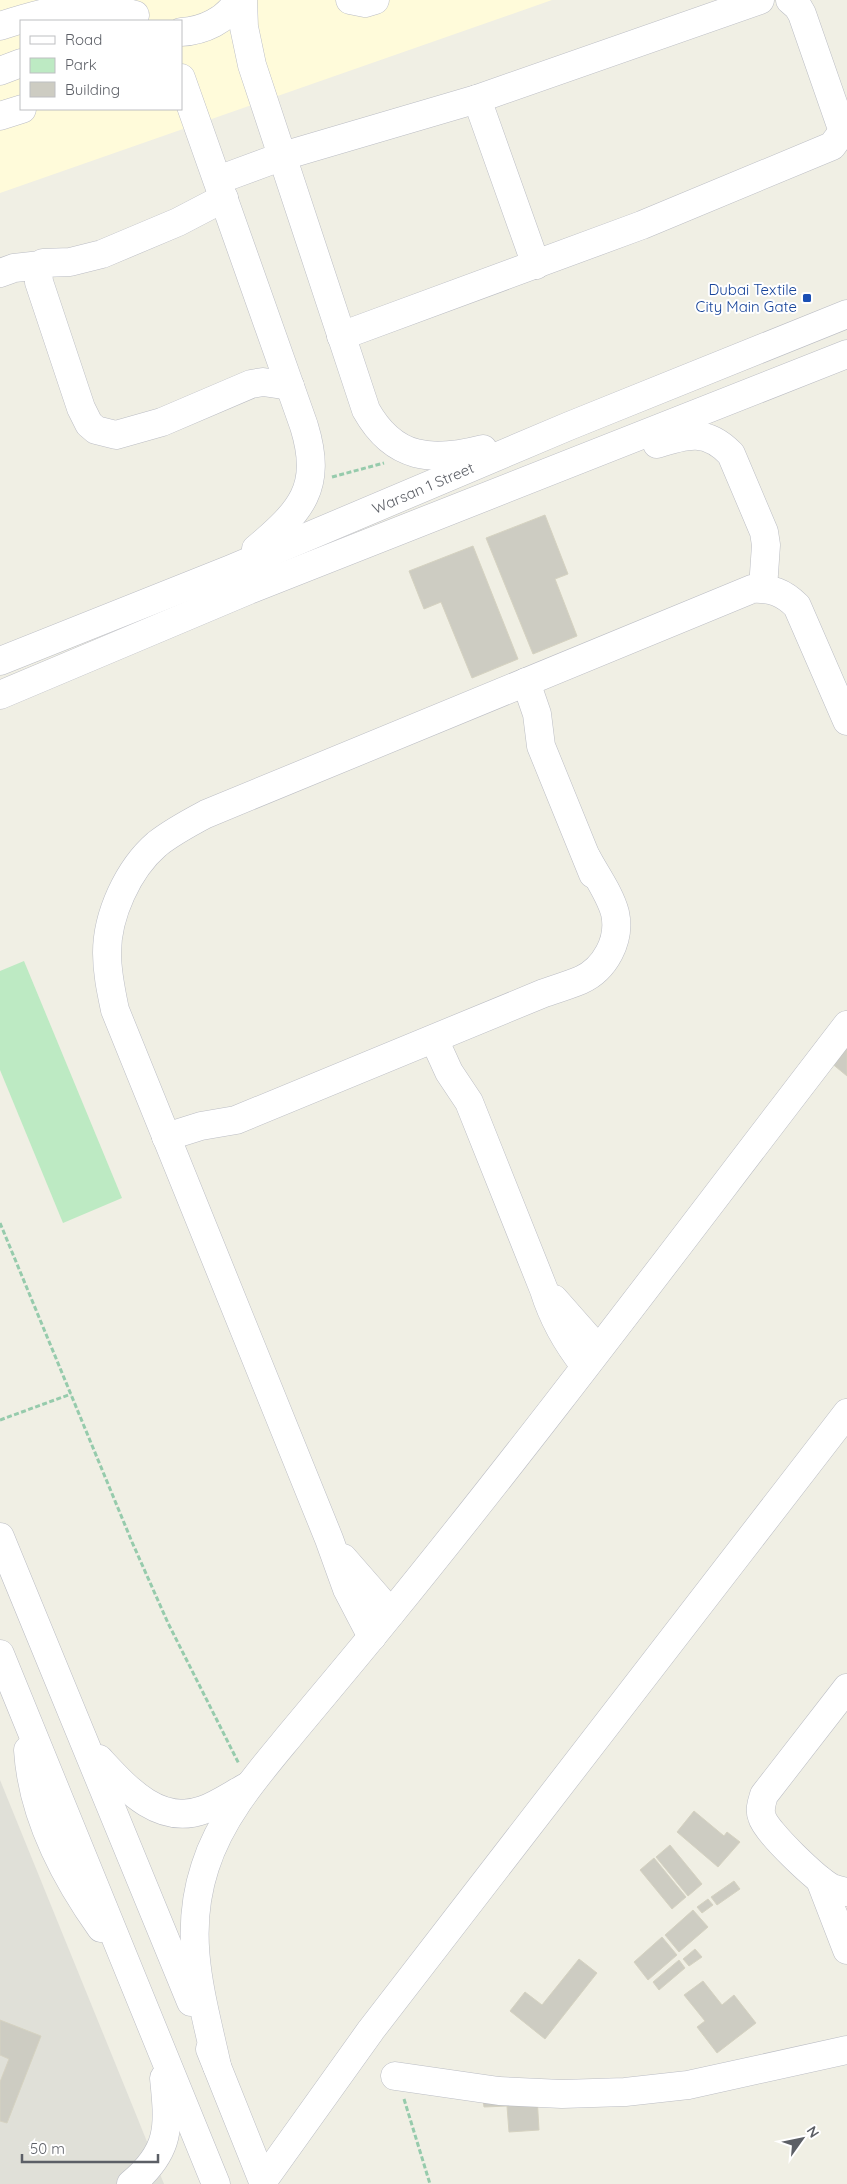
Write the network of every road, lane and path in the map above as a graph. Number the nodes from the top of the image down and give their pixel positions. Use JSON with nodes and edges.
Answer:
{"nodes":[{"id":1,"x":18,"y":0,"type":"edge"},
{"id":2,"x":238,"y":0,"type":"edge"},
{"id":3,"x":243,"y":0,"type":"edge"},
{"id":4,"x":350,"y":0,"type":"edge"},
{"id":5,"x":375,"y":0,"type":"edge"},
{"id":6,"x":760,"y":0,"type":"edge"},
{"id":7,"x":790,"y":0,"type":"edge"},
{"id":8,"x":0,"y":6,"type":"edge"},
{"id":9,"x":134,"y":12,"type":"edge"},
{"id":10,"x":0,"y":26,"type":"edge"},
{"id":11,"x":182,"y":32,"type":"edge"},
{"id":12,"x":20,"y":63,"type":"edge"},
{"id":13,"x":0,"y":71,"type":"edge"},
{"id":14,"x":182,"y":81,"type":"edge"},
{"id":15,"x":477,"y":99,"type":"junction"},
{"id":16,"x":20,"y":110,"type":"edge"},
{"id":17,"x":0,"y":116,"type":"edge"},
{"id":18,"x":844,"y":128,"type":"edge"},
{"id":19,"x":283,"y":156,"type":"junction"},
{"id":20,"x":221,"y":189,"type":"junction"},
{"id":21,"x":41,"y":265,"type":"junction"},
{"id":22,"x":536,"y":266,"type":"junction"},
{"id":23,"x":0,"y":273,"type":"edge"},
{"id":24,"x":847,"y":314,"type":"edge"},
{"id":25,"x":341,"y":336,"type":"junction"},
{"id":26,"x":847,"y":354,"type":"edge"},
{"id":27,"x":290,"y":386,"type":"junction"},
{"id":28,"x":569,"y":426,"type":"junction"},
{"id":29,"x":585,"y":457,"type":"junction"},
{"id":30,"x":389,"y":462,"type":"dead end"},
{"id":31,"x":324,"y":478,"type":"dead end"},
{"id":32,"x":231,"y":569,"type":"junction"},
{"id":33,"x":763,"y":588,"type":"junction"},
{"id":34,"x":0,"y":661,"type":"edge"},
{"id":35,"x":517,"y":686,"type":"junction"},
{"id":36,"x":0,"y":695,"type":"edge"},
{"id":37,"x":847,"y":720,"type":"edge"},
{"id":38,"x":847,"y":1025,"type":"edge"},
{"id":39,"x":442,"y":1036,"type":"junction"},
{"id":40,"x":170,"y":1146,"type":"junction"},
{"id":41,"x":0,"y":1223,"type":"edge"},
{"id":42,"x":592,"y":1358,"type":"junction"},
{"id":43,"x":71,"y":1394,"type":"junction"},
{"id":44,"x":847,"y":1413,"type":"edge"},
{"id":45,"x":0,"y":1420,"type":"edge"},
{"id":46,"x":0,"y":1537,"type":"edge"},
{"id":47,"x":329,"y":1539,"type":"junction"},
{"id":48,"x":392,"y":1613,"type":"junction"},
{"id":49,"x":372,"y":1637,"type":"junction"},
{"id":50,"x":0,"y":1654,"type":"edge"},
{"id":51,"x":847,"y":1688,"type":"edge"},
{"id":52,"x":87,"y":1746,"type":"junction"},
{"id":53,"x":249,"y":1785,"type":"junction"},
{"id":54,"x":820,"y":1880,"type":"junction"},
{"id":55,"x":847,"y":1892,"type":"edge"},
{"id":56,"x":840,"y":1909,"type":"edge"},
{"id":57,"x":847,"y":1950,"type":"edge"},
{"id":58,"x":847,"y":2050,"type":"edge"},
{"id":59,"x":162,"y":2052,"type":"junction"},
{"id":60,"x":217,"y":2066,"type":"junction"},
{"id":61,"x":395,"y":2076,"type":"joint"},
{"id":62,"x":264,"y":2182,"type":"edge"},
{"id":63,"x":131,"y":2184,"type":"edge"},
{"id":64,"x":216,"y":2184,"type":"edge"},
{"id":65,"x":430,"y":2184,"type":"edge"}],
"edges":[{"from":1,"to":8,"type":"street"},
{"from":2,"to":11,"type":"street"},
{"from":3,"to":19,"type":"street"},
{"from":4,"to":5,"type":"street"},
{"from":6,"to":15,"type":"street"},
{"from":7,"to":18,"type":"street"},
{"from":9,"to":10,"type":"street"},
{"from":12,"to":13,"type":"street"},
{"from":14,"to":20,"type":"street"},
{"from":15,"to":19,"type":"street"},
{"from":15,"to":22,"type":"street"},
{"from":16,"to":17,"type":"street"},
{"from":18,"to":22,"type":"street"},
{"from":19,"to":20,"type":"street"},
{"from":19,"to":25,"type":"street"},
{"from":20,"to":21,"type":"street"},
{"from":20,"to":27,"type":"street"},
{"from":21,"to":23,"type":"street"},
{"from":21,"to":27,"type":"street"},
{"from":22,"to":25,"type":"street"},
{"from":24,"to":28,"type":"street","name":"Warsan 1 Street"},
{"from":25,"to":28,"type":"street"},
{"from":26,"to":29,"type":"street","name":"Warsan 1 Street"},
{"from":27,"to":32,"type":"street"},
{"from":28,"to":32,"type":"street","name":"Warsan 1 Street"},
{"from":29,"to":33,"type":"street"},
{"from":29,"to":36,"type":"street","name":"Warsan 1 Street"},
{"from":30,"to":31,"type":"path"},
{"from":32,"to":34,"type":"street","name":"Warsan 1 Street"},
{"from":33,"to":35,"type":"street"},
{"from":33,"to":37,"type":"street"},
{"from":35,"to":39,"type":"street"},
{"from":35,"to":40,"type":"street"},
{"from":38,"to":42,"type":"street"},
{"from":39,"to":40,"type":"street"},
{"from":39,"to":42,"type":"street"},
{"from":40,"to":47,"type":"street"},
{"from":41,"to":43,"type":"path"},
{"from":42,"to":48,"type":"street"},
{"from":43,"to":45,"type":"path"},
{"from":43,"to":53,"type":"path"},
{"from":44,"to":62,"type":"street"},
{"from":46,"to":52,"type":"street"},
{"from":47,"to":48,"type":"street"},
{"from":47,"to":49,"type":"street"},
{"from":48,"to":49,"type":"street"},
{"from":49,"to":53,"type":"street"},
{"from":50,"to":59,"type":"street"},
{"from":51,"to":54,"type":"street"},
{"from":52,"to":53,"type":"street"},
{"from":52,"to":60,"type":"street"},
{"from":53,"to":60,"type":"street"},
{"from":54,"to":55,"type":"street"},
{"from":54,"to":56,"type":"street"},
{"from":56,"to":57,"type":"street"},
{"from":58,"to":61,"type":"street"},
{"from":59,"to":63,"type":"street"},
{"from":59,"to":64,"type":"street"},
{"from":60,"to":62,"type":"street"},
{"from":61,"to":65,"type":"path"}]}
